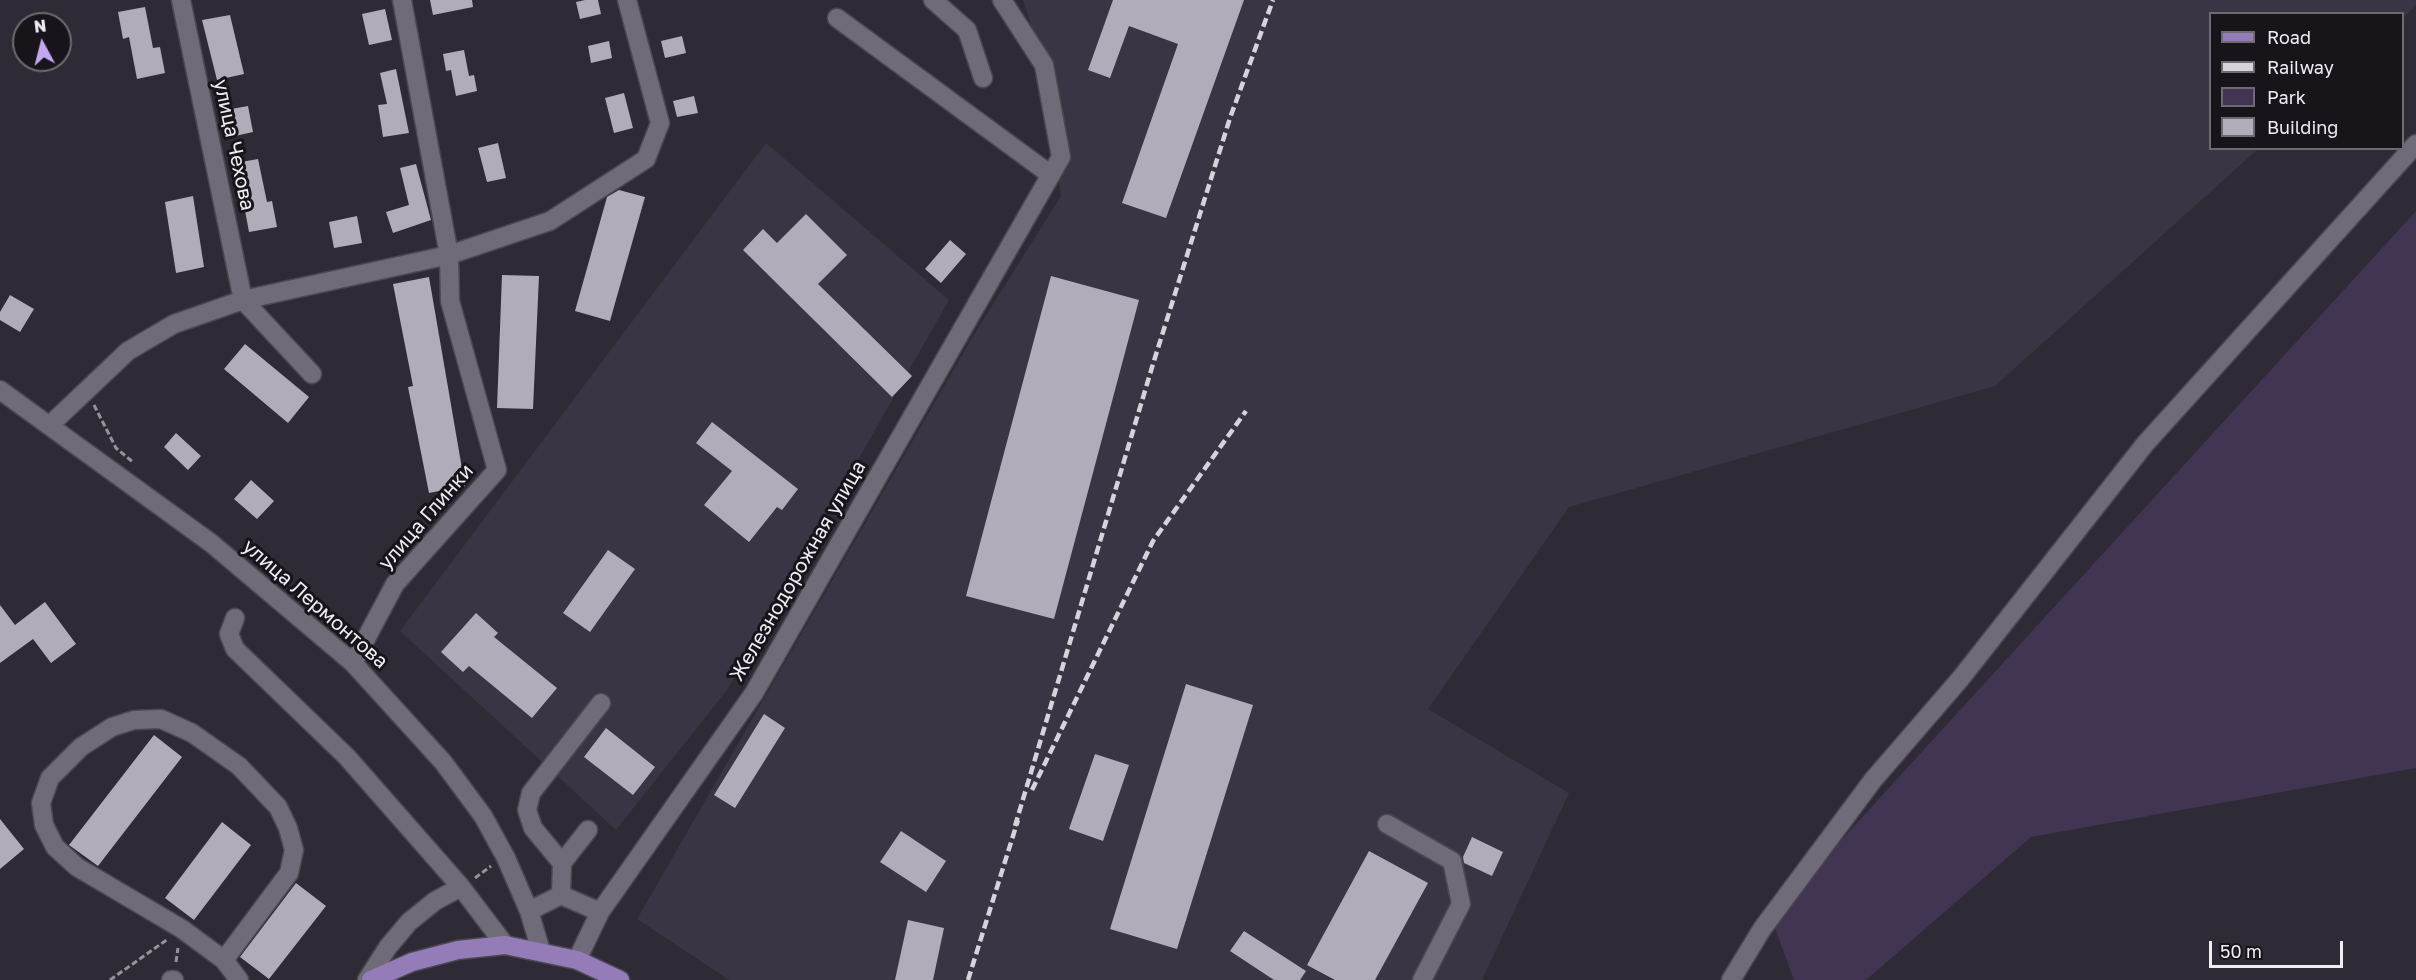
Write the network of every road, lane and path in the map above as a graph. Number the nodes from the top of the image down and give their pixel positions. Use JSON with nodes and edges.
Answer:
{"nodes":[{"id":1,"x":181,"y":0,"type":"edge"},
{"id":2,"x":402,"y":0,"type":"edge"},
{"id":3,"x":627,"y":0,"type":"edge"},
{"id":4,"x":933,"y":0,"type":"edge"},
{"id":5,"x":1002,"y":0,"type":"edge"},
{"id":6,"x":837,"y":18,"type":"dead end"},
{"id":7,"x":983,"y":78,"type":"dead end"},
{"id":8,"x":2416,"y":144,"type":"edge"},
{"id":9,"x":1051,"y":175,"type":"junction"},
{"id":10,"x":449,"y":255,"type":"junction"},
{"id":11,"x":243,"y":300,"type":"junction"},
{"id":12,"x":312,"y":374,"type":"dead end"},
{"id":13,"x":0,"y":390,"type":"edge"},
{"id":14,"x":51,"y":424,"type":"junction"},
{"id":15,"x":235,"y":618,"type":"dead end"},
{"id":16,"x":353,"y":663,"type":"junction"},
{"id":17,"x":601,"y":703,"type":"dead end"},
{"id":18,"x":1387,"y":824,"type":"dead end"},
{"id":19,"x":588,"y":830,"type":"dead end"},
{"id":20,"x":562,"y":863,"type":"junction"},
{"id":21,"x":461,"y":887,"type":"junction"},
{"id":22,"x":561,"y":895,"type":"junction"},
{"id":23,"x":529,"y":911,"type":"junction"},
{"id":24,"x":600,"y":912,"type":"junction"},
{"id":25,"x":182,"y":929,"type":"junction"},
{"id":26,"x":505,"y":945,"type":"junction"},
{"id":27,"x":541,"y":951,"type":"junction"},
{"id":28,"x":224,"y":960,"type":"junction"},
{"id":29,"x":577,"y":960,"type":"junction"},
{"id":30,"x":110,"y":980,"type":"edge"},
{"id":31,"x":172,"y":980,"type":"edge"},
{"id":32,"x":239,"y":980,"type":"edge"},
{"id":33,"x":369,"y":980,"type":"edge"},
{"id":34,"x":620,"y":980,"type":"edge"},
{"id":35,"x":1422,"y":980,"type":"edge"},
{"id":36,"x":1731,"y":980,"type":"edge"}],
"edges":[{"from":1,"to":11,"type":"street","name":"улица Чехова"},
{"from":2,"to":10,"type":"street","name":"улица Глинки"},
{"from":3,"to":10,"type":"street"},
{"from":4,"to":7,"type":"street"},
{"from":5,"to":9,"type":"street","name":"Железнодорожная улица"},
{"from":6,"to":9,"type":"street"},
{"from":8,"to":36,"type":"street"},
{"from":9,"to":24,"type":"street","name":"Железнодорожная улица"},
{"from":10,"to":11,"type":"street"},
{"from":10,"to":16,"type":"street","name":"улица Глинки"},
{"from":11,"to":12,"type":"street"},
{"from":11,"to":14,"type":"street"},
{"from":13,"to":14,"type":"street","name":"улица Лермонтова"},
{"from":14,"to":16,"type":"street","name":"улица Лермонтова"},
{"from":15,"to":21,"type":"street"},
{"from":16,"to":23,"type":"street","name":"улица Лермонтова"},
{"from":17,"to":20,"type":"street"},
{"from":18,"to":35,"type":"street"},
{"from":19,"to":20,"type":"street"},
{"from":20,"to":22,"type":"street"},
{"from":21,"to":26,"type":"street"},
{"from":21,"to":33,"type":"street"},
{"from":22,"to":23,"type":"street"},
{"from":22,"to":24,"type":"street"},
{"from":23,"to":27,"type":"street","name":"улица Лермонтова"},
{"from":24,"to":29,"type":"street","name":"Железнодорожная улица"},
{"from":25,"to":28,"type":"street"},
{"from":25,"to":28,"type":"street"},
{"from":25,"to":30,"type":"path"},
{"from":25,"to":31,"type":"path"},
{"from":26,"to":27,"type":"main road"},
{"from":26,"to":33,"type":"main road"},
{"from":27,"to":29,"type":"main road"},
{"from":28,"to":32,"type":"street"},
{"from":29,"to":34,"type":"main road"}]}
